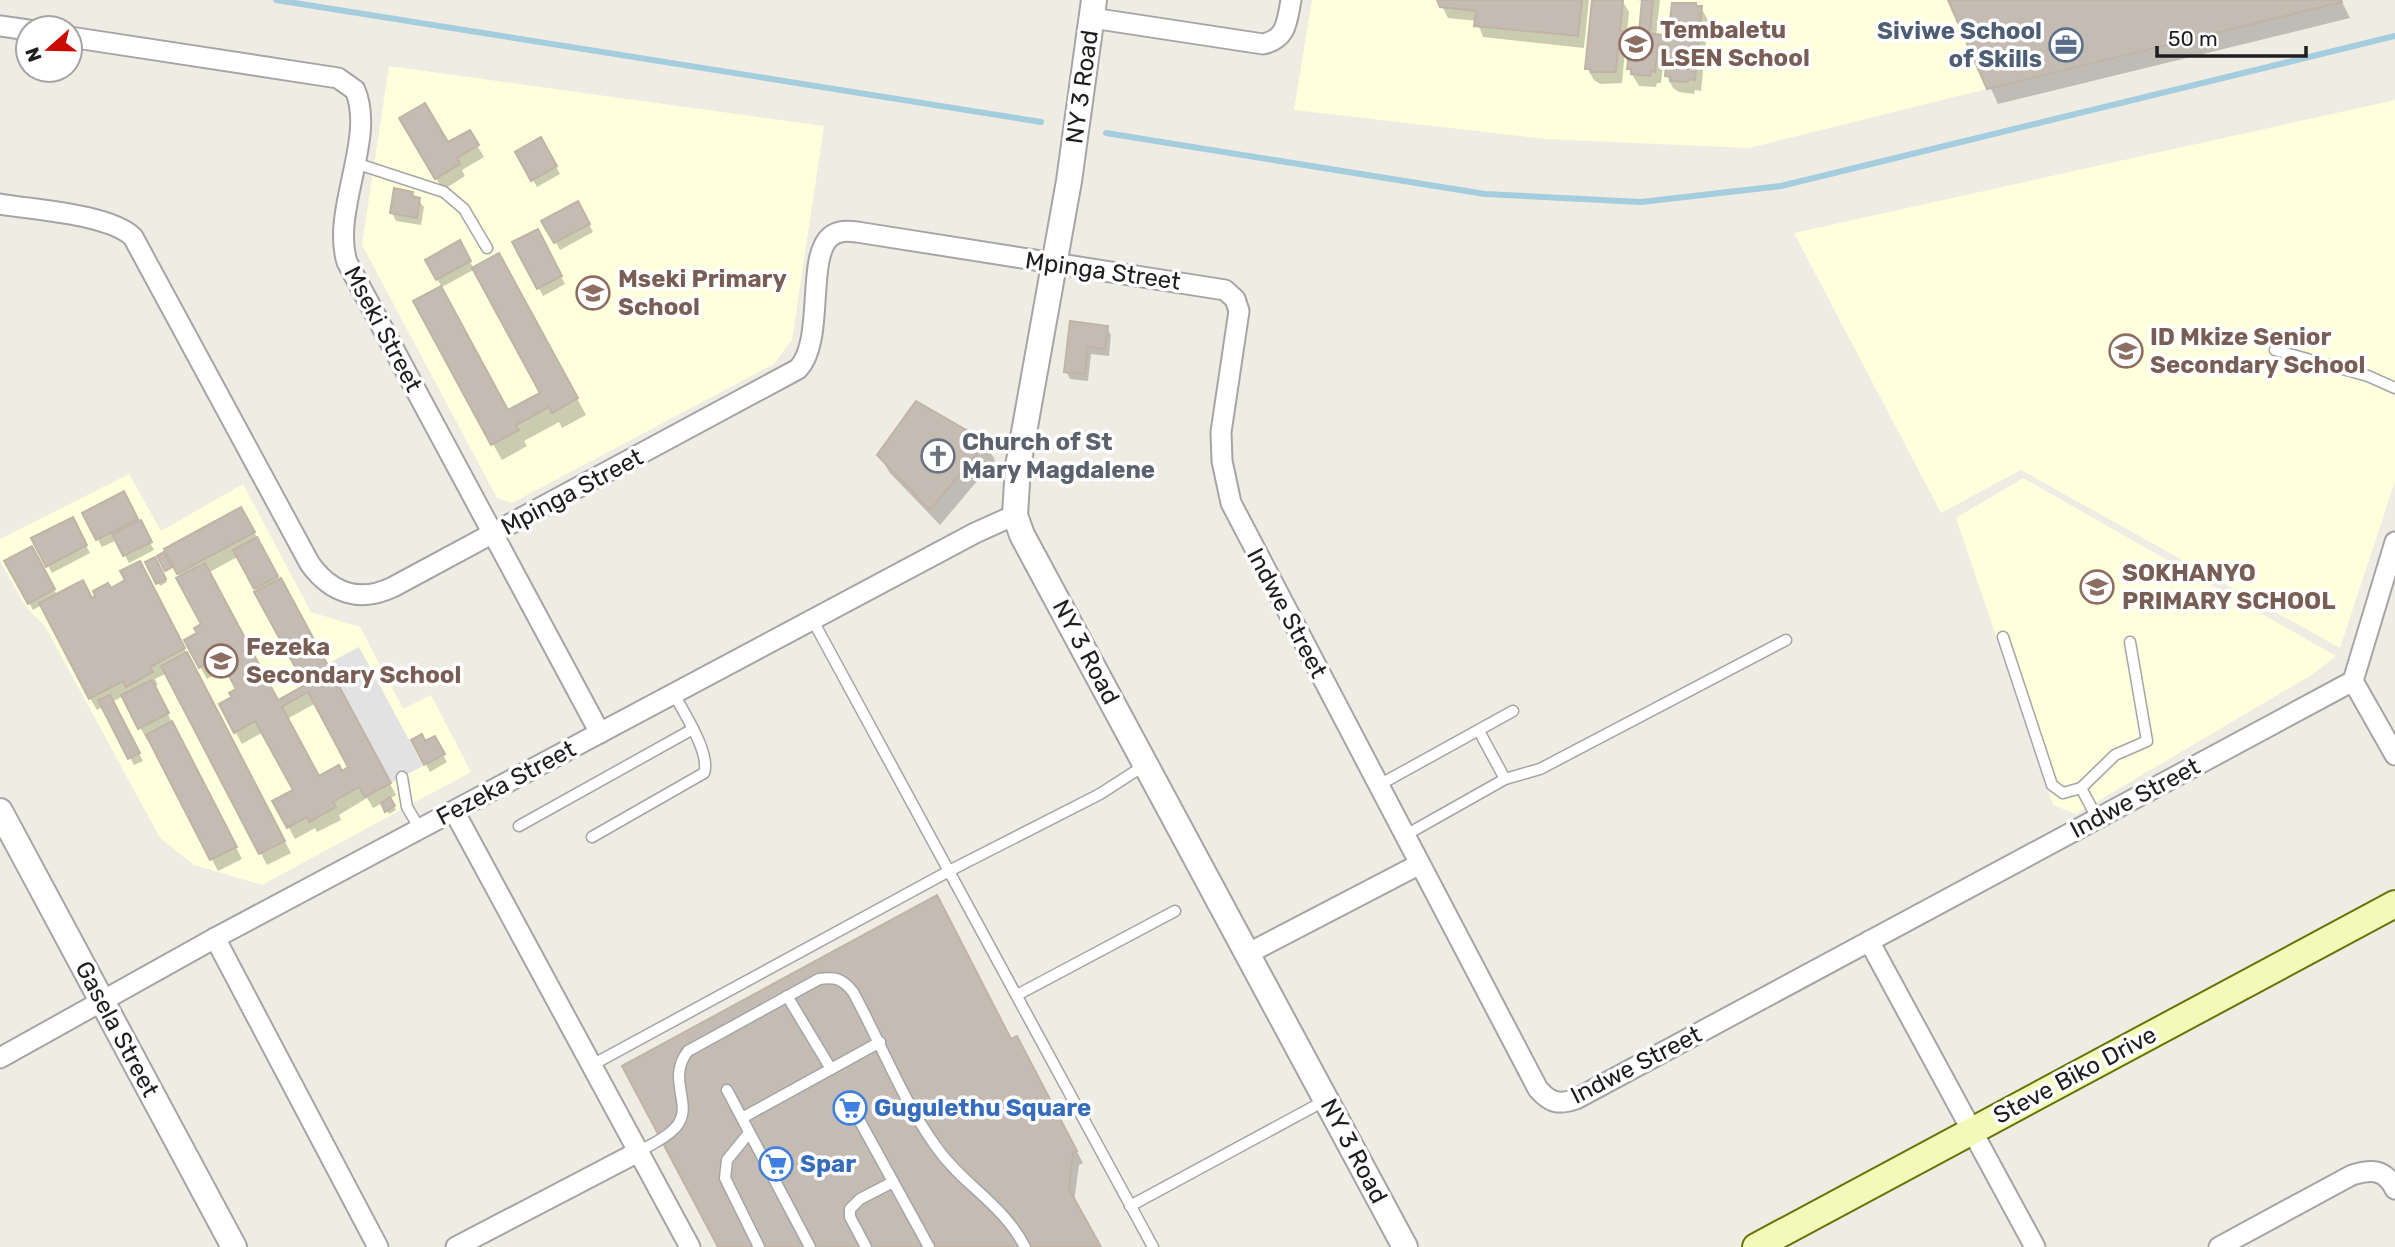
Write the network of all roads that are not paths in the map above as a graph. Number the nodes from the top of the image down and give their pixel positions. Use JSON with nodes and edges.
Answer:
{"nodes":[{"id":1,"x":1291,"y":0,"type":"edge"},
{"id":2,"x":1093,"y":9,"type":"edge"},
{"id":3,"x":84,"y":39,"type":"edge"},
{"id":4,"x":355,"y":163,"type":"junction"},
{"id":5,"x":0,"y":204,"type":"edge"},
{"id":6,"x":487,"y":248,"type":"dead end"},
{"id":7,"x":1055,"y":264,"type":"junction"},
{"id":8,"x":1235,"y":299,"type":"joint"},
{"id":9,"x":2275,"y":350,"type":"dead end"},
{"id":10,"x":2395,"y":388,"type":"edge"},
{"id":11,"x":1015,"y":515,"type":"junction"},
{"id":12,"x":493,"y":534,"type":"junction"},
{"id":13,"x":2395,"y":542,"type":"edge"},
{"id":14,"x":812,"y":620,"type":"junction"},
{"id":15,"x":2003,"y":637,"type":"dead end"},
{"id":16,"x":1786,"y":640,"type":"dead end"},
{"id":17,"x":2130,"y":642,"type":"dead end"},
{"id":18,"x":2353,"y":681,"type":"junction"},
{"id":19,"x":674,"y":694,"type":"junction"},
{"id":20,"x":1513,"y":711,"type":"dead end"},
{"id":21,"x":693,"y":729,"type":"junction"},
{"id":22,"x":1479,"y":731,"type":"junction"},
{"id":23,"x":600,"y":733,"type":"junction"},
{"id":24,"x":2395,"y":755,"type":"edge"},
{"id":25,"x":1146,"y":765,"type":"junction"},
{"id":26,"x":402,"y":777,"type":"dead end"},
{"id":27,"x":1505,"y":779,"type":"junction"},
{"id":28,"x":1377,"y":786,"type":"junction"},
{"id":29,"x":2081,"y":789,"type":"junction"},
{"id":30,"x":0,"y":811,"type":"edge"},
{"id":31,"x":454,"y":811,"type":"junction"},
{"id":32,"x":2097,"y":818,"type":"junction"},
{"id":33,"x":519,"y":826,"type":"dead end"},
{"id":34,"x":419,"y":830,"type":"junction"},
{"id":35,"x":1403,"y":836,"type":"junction"},
{"id":36,"x":592,"y":837,"type":"dead end"},
{"id":37,"x":1418,"y":865,"type":"junction"},
{"id":38,"x":951,"y":870,"type":"junction"},
{"id":39,"x":2395,"y":904,"type":"edge"},
{"id":40,"x":1175,"y":911,"type":"dead end"},
{"id":41,"x":215,"y":938,"type":"junction"},
{"id":42,"x":1869,"y":941,"type":"junction"},
{"id":43,"x":1247,"y":954,"type":"junction"},
{"id":44,"x":1017,"y":995,"type":"junction"},
{"id":45,"x":787,"y":996,"type":"junction"},
{"id":46,"x":101,"y":1002,"type":"junction"},
{"id":47,"x":880,"y":1042,"type":"junction"},
{"id":48,"x":0,"y":1058,"type":"edge"},
{"id":49,"x":592,"y":1065,"type":"junction"},
{"id":50,"x":831,"y":1069,"type":"junction"},
{"id":51,"x":727,"y":1090,"type":"dead end"},
{"id":52,"x":1326,"y":1100,"type":"junction"},
{"id":53,"x":852,"y":1107,"type":"dead end"},
{"id":54,"x":742,"y":1118,"type":"junction"},
{"id":55,"x":1973,"y":1130,"type":"junction"},
{"id":56,"x":750,"y":1133,"type":"junction"},
{"id":57,"x":638,"y":1152,"type":"junction"},
{"id":58,"x":893,"y":1182,"type":"junction"},
{"id":59,"x":2395,"y":1189,"type":"edge"},
{"id":60,"x":1130,"y":1206,"type":"junction"},
{"id":61,"x":1149,"y":1244,"type":"edge"},
{"id":62,"x":234,"y":1247,"type":"edge"},
{"id":63,"x":378,"y":1247,"type":"edge"},
{"id":64,"x":456,"y":1247,"type":"edge"},
{"id":65,"x":690,"y":1247,"type":"edge"},
{"id":66,"x":760,"y":1247,"type":"edge"},
{"id":67,"x":810,"y":1247,"type":"edge"},
{"id":68,"x":866,"y":1247,"type":"edge"},
{"id":69,"x":929,"y":1247,"type":"edge"},
{"id":70,"x":1025,"y":1247,"type":"edge"},
{"id":71,"x":1405,"y":1247,"type":"edge"},
{"id":72,"x":1756,"y":1247,"type":"edge"},
{"id":73,"x":2035,"y":1247,"type":"edge"},
{"id":74,"x":2219,"y":1247,"type":"edge"}],
"edges":[{"from":1,"to":2,"type":"street"},
{"from":2,"to":7,"type":"street","name":"NY 3 Road"},
{"from":3,"to":4,"type":"street","name":"Mseki Street"},
{"from":4,"to":6,"type":"lane"},
{"from":4,"to":12,"type":"street","name":"Mseki Street"},
{"from":5,"to":12,"type":"street","name":"Mpinga Street"},
{"from":7,"to":8,"type":"street","name":"Mpinga Street"},
{"from":7,"to":11,"type":"street","name":"NY 3 Road"},
{"from":7,"to":12,"type":"street","name":"Mpinga Street"},
{"from":8,"to":28,"type":"street","name":"Indwe Street"},
{"from":9,"to":10,"type":"lane"},
{"from":11,"to":14,"type":"street","name":"Fezeka Street"},
{"from":11,"to":25,"type":"street","name":"NY 3 Road"},
{"from":12,"to":23,"type":"street","name":"Mseki Street"},
{"from":13,"to":18,"type":"street"},
{"from":14,"to":19,"type":"street","name":"Fezeka Street"},
{"from":14,"to":38,"type":"lane"},
{"from":15,"to":29,"type":"lane"},
{"from":16,"to":27,"type":"lane"},
{"from":17,"to":29,"type":"lane"},
{"from":18,"to":24,"type":"street"},
{"from":18,"to":32,"type":"street","name":"Indwe Street"},
{"from":19,"to":21,"type":"lane"},
{"from":19,"to":23,"type":"street","name":"Fezeka Street"},
{"from":20,"to":22,"type":"lane"},
{"from":21,"to":33,"type":"lane"},
{"from":21,"to":36,"type":"lane"},
{"from":22,"to":27,"type":"lane"},
{"from":22,"to":28,"type":"lane"},
{"from":23,"to":31,"type":"street","name":"Fezeka Street"},
{"from":25,"to":38,"type":"lane"},
{"from":25,"to":43,"type":"street","name":"NY 3 Road"},
{"from":26,"to":34,"type":"lane"},
{"from":27,"to":35,"type":"lane"},
{"from":28,"to":35,"type":"street","name":"Indwe Street"},
{"from":29,"to":32,"type":"lane"},
{"from":30,"to":46,"type":"street","name":"Gasela Street"},
{"from":31,"to":34,"type":"street","name":"Fezeka Street"},
{"from":31,"to":49,"type":"street"},
{"from":32,"to":42,"type":"street","name":"Indwe Street"},
{"from":34,"to":41,"type":"street","name":"Fezeka Street"},
{"from":35,"to":37,"type":"street","name":"Indwe Street"},
{"from":37,"to":42,"type":"street","name":"Indwe Street"},
{"from":37,"to":43,"type":"street"},
{"from":38,"to":44,"type":"lane"},
{"from":38,"to":49,"type":"lane"},
{"from":39,"to":55,"type":"main road","name":"Steve Biko Drive"},
{"from":40,"to":44,"type":"lane"},
{"from":41,"to":46,"type":"street","name":"Fezeka Street"},
{"from":41,"to":63,"type":"street"},
{"from":42,"to":55,"type":"street"},
{"from":43,"to":52,"type":"street","name":"NY 3 Road"},
{"from":44,"to":60,"type":"lane"},
{"from":45,"to":47,"type":"lane"},
{"from":45,"to":50,"type":"lane"},
{"from":45,"to":57,"type":"lane"},
{"from":46,"to":48,"type":"street","name":"Fezeka Street"},
{"from":46,"to":62,"type":"street","name":"Gasela Street"},
{"from":47,"to":50,"type":"lane"},
{"from":47,"to":70,"type":"lane"},
{"from":49,"to":57,"type":"street"},
{"from":50,"to":54,"type":"lane"},
{"from":51,"to":54,"type":"lane"},
{"from":52,"to":60,"type":"lane"},
{"from":52,"to":71,"type":"street","name":"NY 3 Road"},
{"from":53,"to":58,"type":"lane"},
{"from":54,"to":56,"type":"lane"},
{"from":55,"to":72,"type":"main road","name":"Steve Biko Drive"},
{"from":55,"to":73,"type":"street"},
{"from":56,"to":66,"type":"lane"},
{"from":56,"to":67,"type":"lane"},
{"from":57,"to":64,"type":"street"},
{"from":57,"to":65,"type":"street"},
{"from":58,"to":68,"type":"lane"},
{"from":58,"to":69,"type":"lane"},
{"from":59,"to":74,"type":"street"},
{"from":60,"to":61,"type":"lane"}]}
